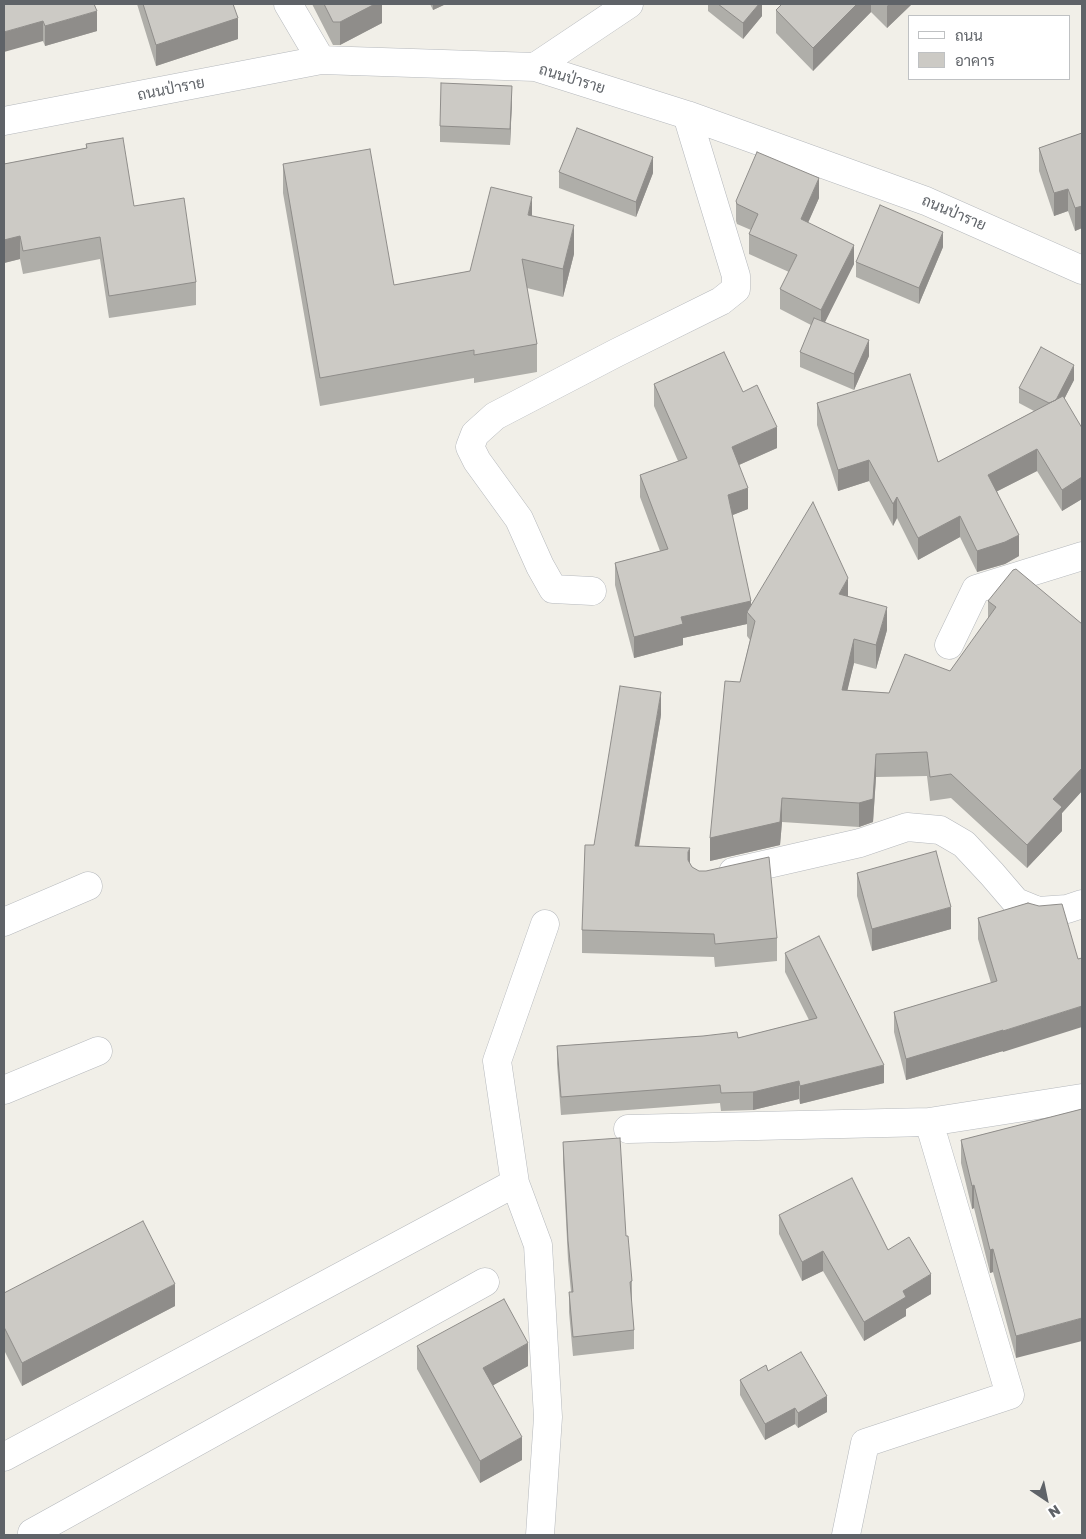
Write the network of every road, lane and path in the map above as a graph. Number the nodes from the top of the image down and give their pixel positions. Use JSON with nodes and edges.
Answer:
{"nodes":[{"id":1,"x":288,"y":4,"type":"edge"},
{"id":2,"x":628,"y":4,"type":"edge"},
{"id":3,"x":321,"y":60,"type":"junction"},
{"id":4,"x":535,"y":67,"type":"junction"},
{"id":5,"x":687,"y":115,"type":"junction"},
{"id":6,"x":4,"y":121,"type":"edge"},
{"id":7,"x":1082,"y":270,"type":"edge"},
{"id":8,"x":1082,"y":556,"type":"edge"},
{"id":9,"x":592,"y":591,"type":"dead end"},
{"id":10,"x":949,"y":646,"type":"dead end"},
{"id":11,"x":712,"y":876,"type":"edge"},
{"id":12,"x":88,"y":886,"type":"dead end"},
{"id":13,"x":1082,"y":904,"type":"edge"},
{"id":14,"x":4,"y":922,"type":"edge"},
{"id":15,"x":545,"y":924,"type":"dead end"},
{"id":16,"x":98,"y":1051,"type":"dead end"},
{"id":17,"x":4,"y":1090,"type":"edge"},
{"id":18,"x":1082,"y":1098,"type":"edge"},
{"id":19,"x":929,"y":1122,"type":"junction"},
{"id":20,"x":628,"y":1129,"type":"dead end"},
{"id":21,"x":515,"y":1183,"type":"junction"},
{"id":22,"x":485,"y":1282,"type":"dead end"},
{"id":23,"x":4,"y":1457,"type":"edge"},
{"id":24,"x":34,"y":1535,"type":"edge"},
{"id":25,"x":540,"y":1535,"type":"edge"},
{"id":26,"x":846,"y":1535,"type":"edge"}],
"edges":[{"from":1,"to":3,"type":"street"},
{"from":2,"to":4,"type":"street"},
{"from":3,"to":4,"type":"street","name":"ถนนป่าราย"},
{"from":3,"to":6,"type":"street","name":"ถนนป่าราย"},
{"from":4,"to":5,"type":"street","name":"ถนนป่าราย"},
{"from":5,"to":7,"type":"street","name":"ถนนป่าราย"},
{"from":5,"to":9,"type":"street"},
{"from":8,"to":10,"type":"street"},
{"from":11,"to":13,"type":"street"},
{"from":12,"to":14,"type":"street"},
{"from":15,"to":21,"type":"street"},
{"from":16,"to":17,"type":"street"},
{"from":18,"to":19,"type":"street"},
{"from":19,"to":20,"type":"street"},
{"from":19,"to":26,"type":"street"},
{"from":21,"to":23,"type":"street"},
{"from":21,"to":25,"type":"street"},
{"from":22,"to":24,"type":"street"}]}
